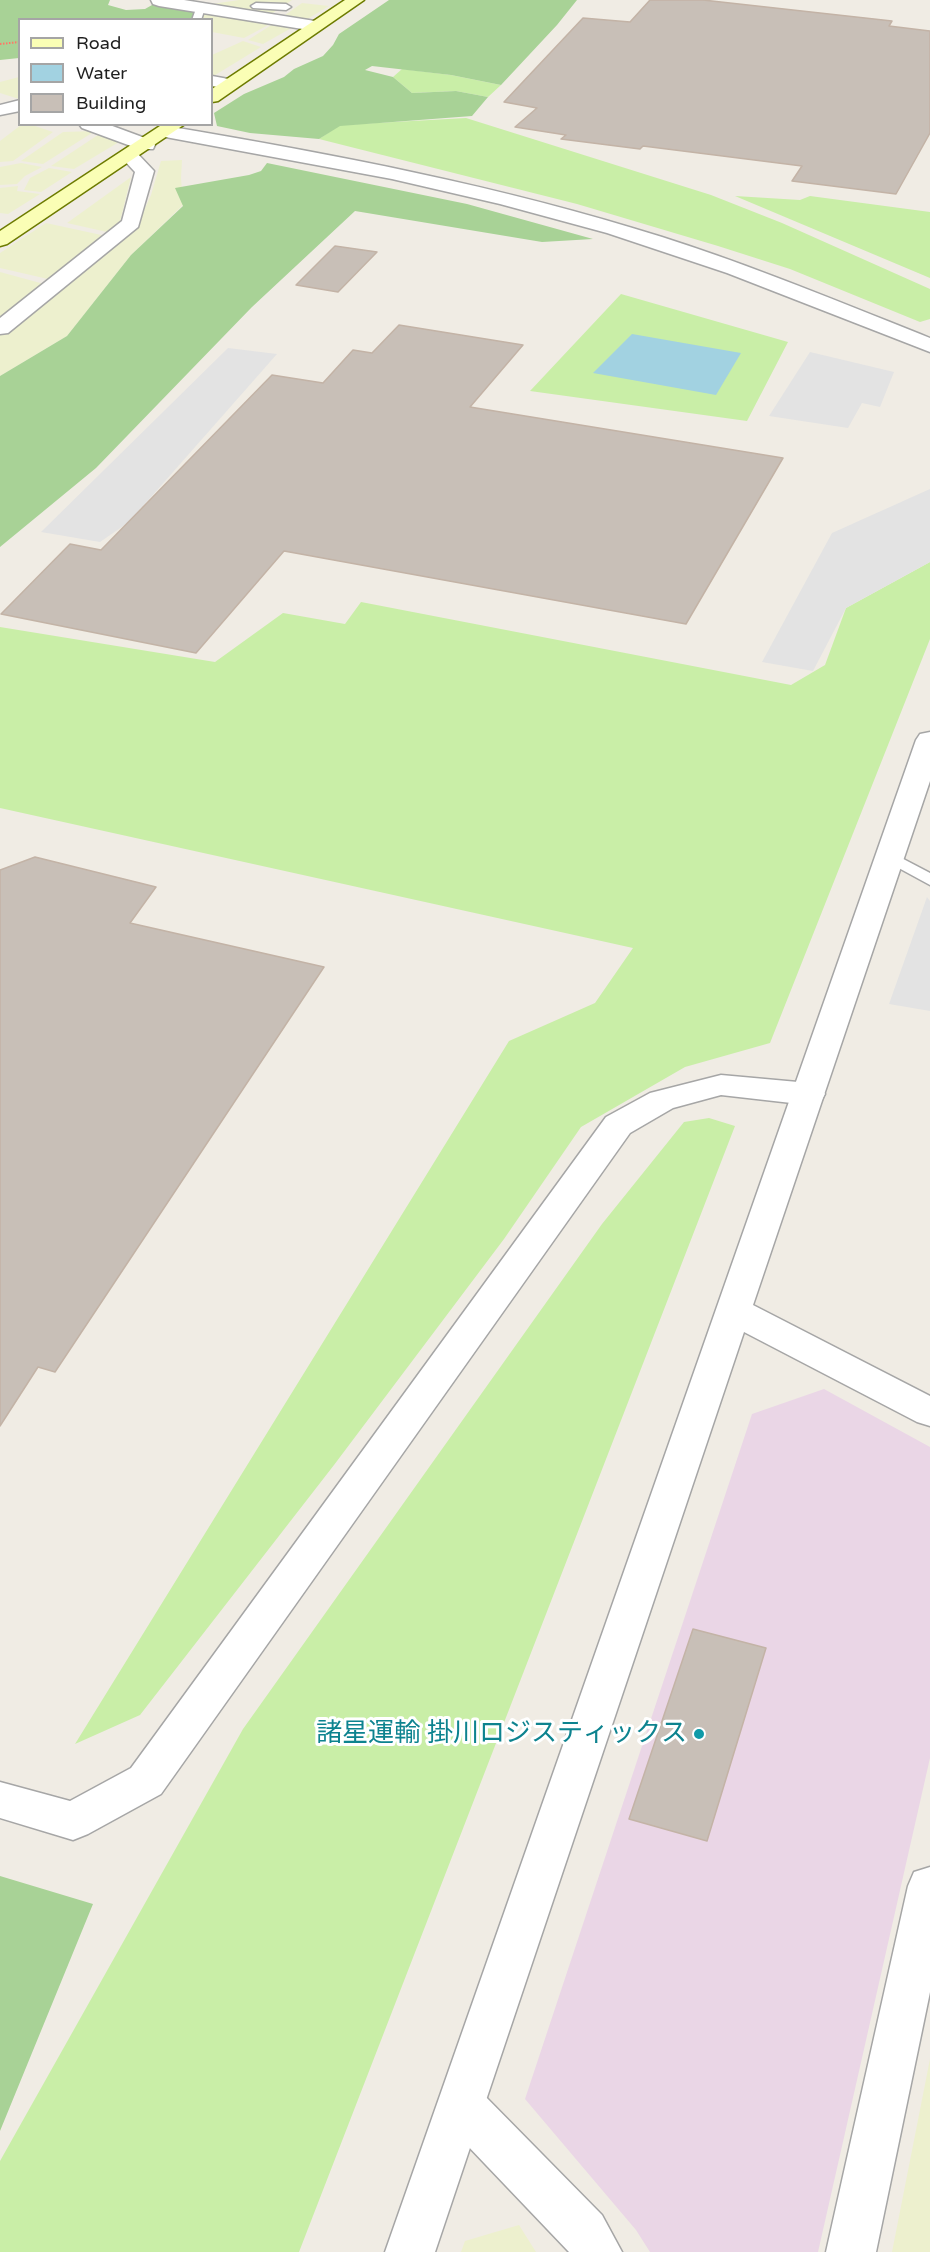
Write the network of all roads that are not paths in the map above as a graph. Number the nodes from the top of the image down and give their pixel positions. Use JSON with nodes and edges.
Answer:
{"nodes":[{"id":1,"x":356,"y":0,"type":"edge"},
{"id":2,"x":159,"y":1,"type":"edge"},
{"id":3,"x":291,"y":4,"type":"edge"},
{"id":4,"x":256,"y":6,"type":"dead end"},
{"id":5,"x":198,"y":14,"type":"edge"},
{"id":6,"x":269,"y":20,"type":"junction"},
{"id":7,"x":315,"y":26,"type":"junction"},
{"id":8,"x":220,"y":83,"type":"edge"},
{"id":9,"x":18,"y":106,"type":"edge"},
{"id":10,"x":0,"y":110,"type":"edge"},
{"id":11,"x":92,"y":126,"type":"edge"},
{"id":12,"x":171,"y":128,"type":"edge"},
{"id":13,"x":137,"y":151,"type":"junction"},
{"id":14,"x":0,"y":240,"type":"edge"},
{"id":15,"x":0,"y":328,"type":"edge"},
{"id":16,"x":930,"y":346,"type":"edge"},
{"id":17,"x":930,"y":740,"type":"edge"},
{"id":18,"x":890,"y":857,"type":"junction"},
{"id":19,"x":930,"y":880,"type":"edge"},
{"id":20,"x":809,"y":1094,"type":"junction"},
{"id":21,"x":734,"y":1311,"type":"junction"},
{"id":22,"x":930,"y":1412,"type":"edge"},
{"id":23,"x":0,"y":1800,"type":"edge"},
{"id":24,"x":930,"y":1886,"type":"edge"},
{"id":25,"x":462,"y":2106,"type":"junction"},
{"id":26,"x":410,"y":2252,"type":"edge"},
{"id":27,"x":597,"y":2252,"type":"edge"},
{"id":28,"x":851,"y":2252,"type":"edge"}],
"edges":[{"from":1,"to":7,"type":"main road"},
{"from":2,"to":5,"type":"street"},
{"from":3,"to":4,"type":"lane"},
{"from":3,"to":6,"type":"street"},
{"from":5,"to":6,"type":"street"},
{"from":6,"to":7,"type":"street"},
{"from":7,"to":8,"type":"main road"},
{"from":9,"to":10,"type":"street"},
{"from":11,"to":13,"type":"street"},
{"from":12,"to":13,"type":"main road"},
{"from":12,"to":16,"type":"street"},
{"from":13,"to":14,"type":"main road"},
{"from":13,"to":15,"type":"street"},
{"from":17,"to":18,"type":"street"},
{"from":18,"to":19,"type":"lane"},
{"from":18,"to":20,"type":"street"},
{"from":20,"to":21,"type":"street"},
{"from":20,"to":23,"type":"street"},
{"from":21,"to":22,"type":"street"},
{"from":21,"to":25,"type":"street"},
{"from":24,"to":28,"type":"street"},
{"from":25,"to":26,"type":"street"},
{"from":25,"to":27,"type":"street"}]}
